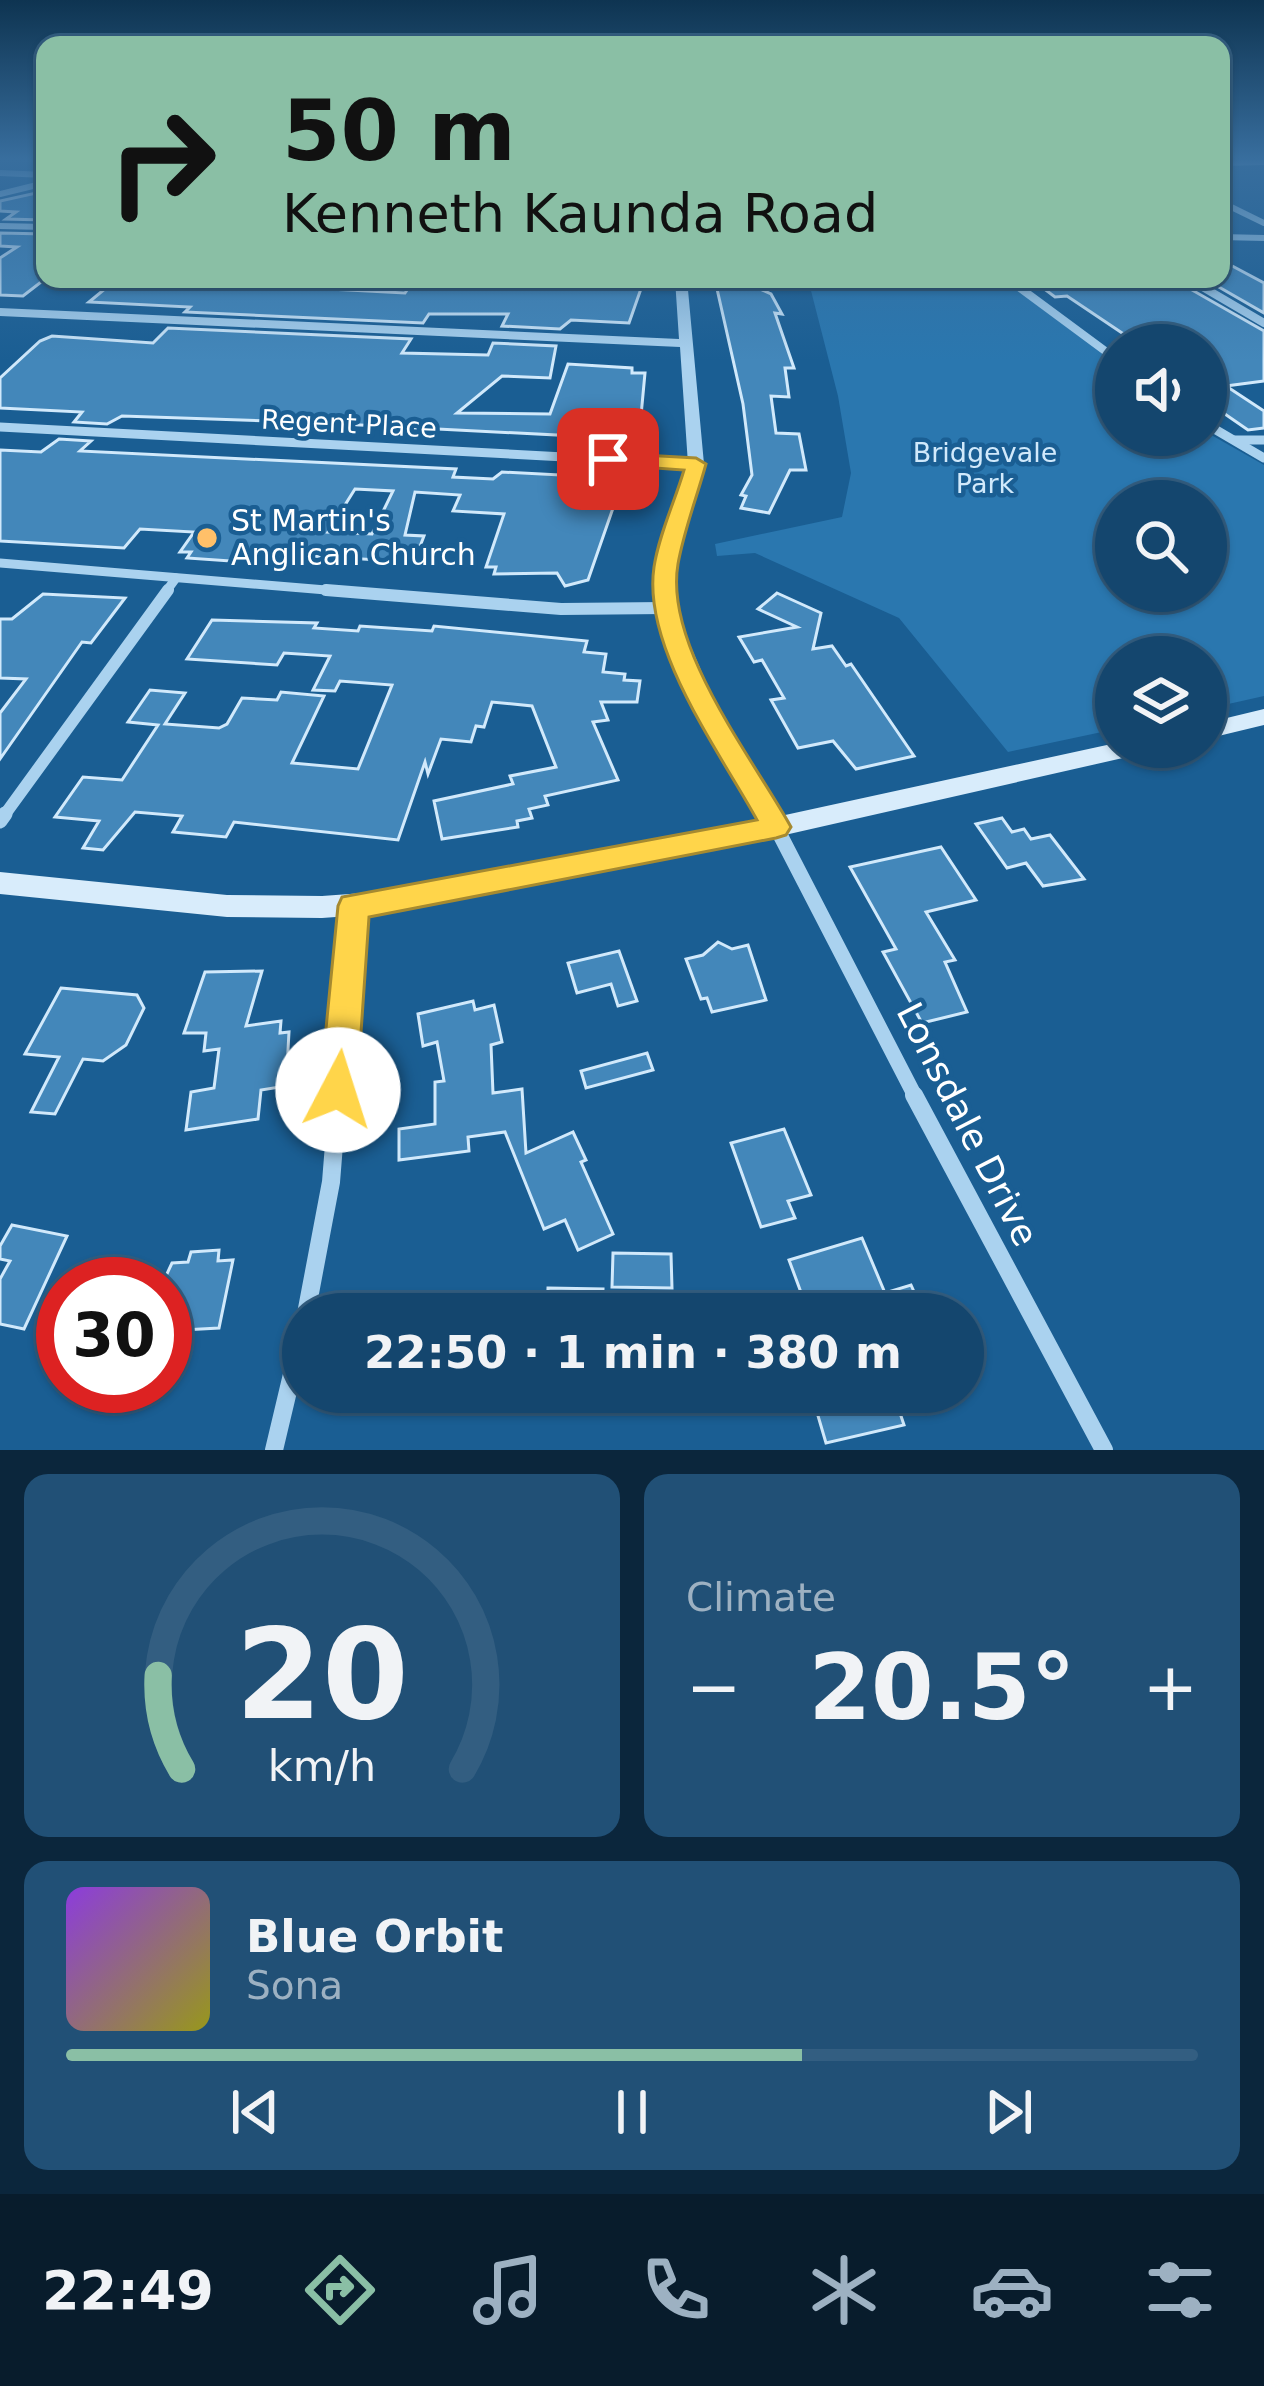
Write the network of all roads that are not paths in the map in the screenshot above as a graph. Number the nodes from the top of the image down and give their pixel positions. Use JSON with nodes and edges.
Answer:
{"nodes":[{"id":1,"x":0,"y":226,"type":"edge"},
{"id":2,"x":36,"y":227,"type":"edge"},
{"id":3,"x":1230,"y":237,"type":"edge"},
{"id":4,"x":1264,"y":238,"type":"edge"},
{"id":5,"x":682,"y":288,"type":"edge"},
{"id":6,"x":1020,"y":288,"type":"edge"},
{"id":7,"x":1204,"y":288,"type":"edge"},
{"id":8,"x":0,"y":312,"type":"edge"},
{"id":9,"x":1264,"y":323,"type":"edge"},
{"id":10,"x":687,"y":343,"type":"junction"},
{"id":11,"x":1095,"y":343,"type":"edge"},
{"id":12,"x":0,"y":427,"type":"edge"},
{"id":13,"x":1227,"y":437,"type":"edge"},
{"id":14,"x":1231,"y":440,"type":"junction"},
{"id":15,"x":1264,"y":440,"type":"edge"},
{"id":16,"x":1264,"y":458,"type":"edge"},
{"id":17,"x":696,"y":464,"type":"junction"},
{"id":18,"x":0,"y":563,"type":"edge"},
{"id":19,"x":176,"y":578,"type":"junction"},
{"id":20,"x":665,"y":608,"type":"junction"},
{"id":21,"x":1264,"y":718,"type":"edge"},
{"id":22,"x":1227,"y":726,"type":"edge"},
{"id":23,"x":1095,"y":756,"type":"edge"},
{"id":24,"x":0,"y":821,"type":"edge"},
{"id":25,"x":776,"y":827,"type":"junction"},
{"id":26,"x":0,"y":884,"type":"edge"},
{"id":27,"x":354,"y":906,"type":"junction"},
{"id":28,"x":310,"y":1293,"type":"edge"},
{"id":29,"x":283,"y":1413,"type":"edge"},
{"id":30,"x":274,"y":1450,"type":"edge"},
{"id":31,"x":1104,"y":1450,"type":"edge"}],
"edges":[{"from":1,"to":2,"type":"street"},
{"from":3,"to":4,"type":"street"},
{"from":5,"to":10,"type":"street"},
{"from":6,"to":11,"type":"street"},
{"from":7,"to":9,"type":"street"},
{"from":8,"to":10,"type":"street"},
{"from":10,"to":17,"type":"street"},
{"from":12,"to":17,"type":"street","name":"Regent Place"},
{"from":13,"to":14,"type":"street"},
{"from":14,"to":15,"type":"street"},
{"from":14,"to":16,"type":"street"},
{"from":17,"to":20,"type":"street"},
{"from":18,"to":19,"type":"street"},
{"from":19,"to":20,"type":"street"},
{"from":19,"to":24,"type":"street"},
{"from":20,"to":25,"type":"street"},
{"from":21,"to":22,"type":"main road"},
{"from":23,"to":25,"type":"main road"},
{"from":25,"to":27,"type":"main road"},
{"from":25,"to":31,"type":"street","name":"Lonsdale Drive"},
{"from":26,"to":27,"type":"main road"},
{"from":27,"to":28,"type":"street"},
{"from":29,"to":30,"type":"street"}]}
